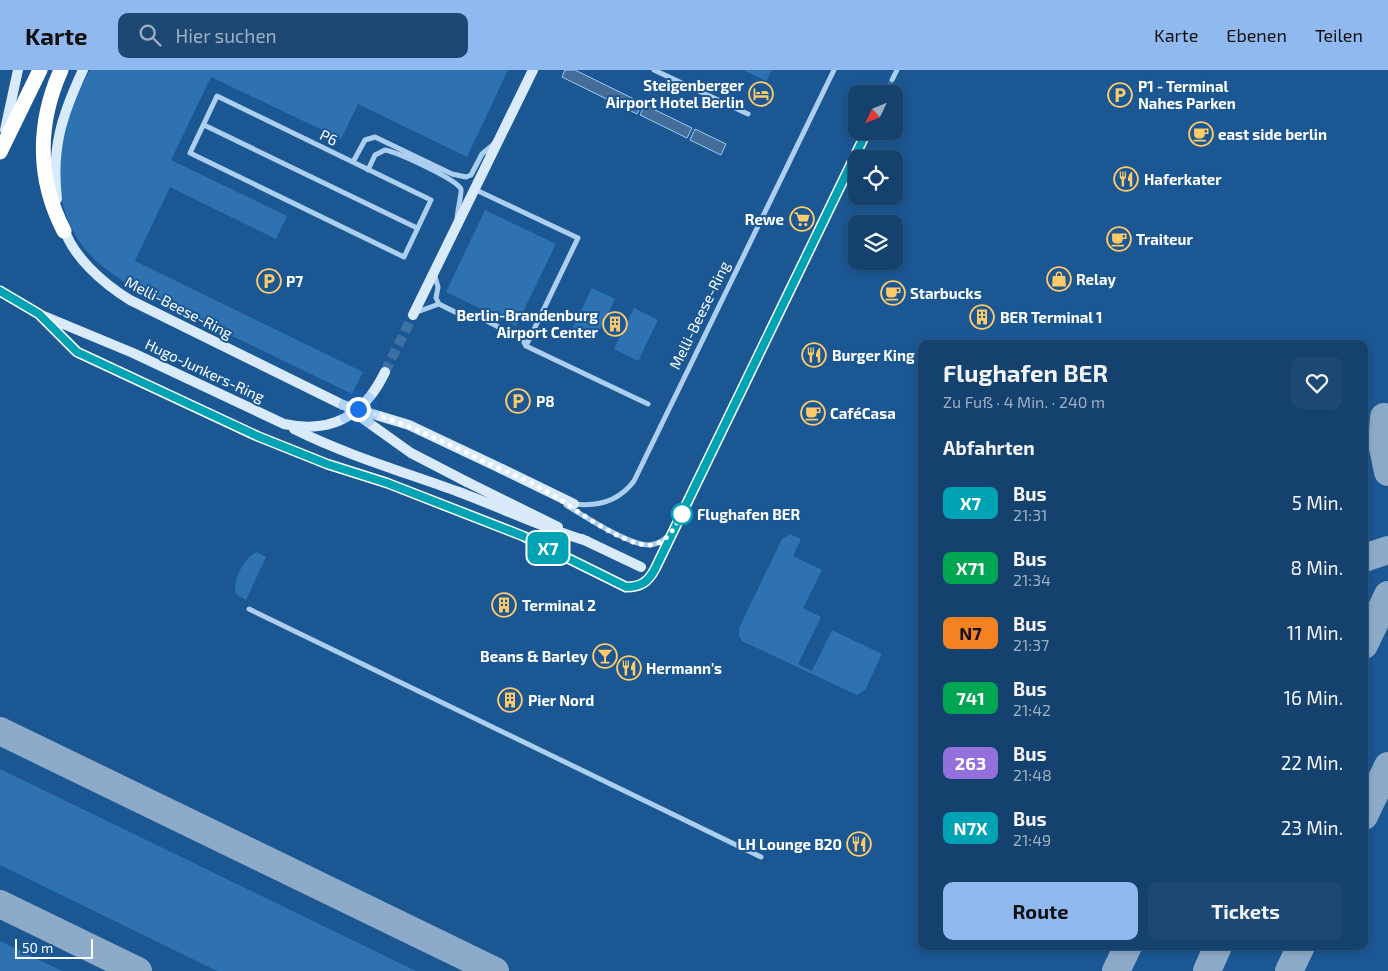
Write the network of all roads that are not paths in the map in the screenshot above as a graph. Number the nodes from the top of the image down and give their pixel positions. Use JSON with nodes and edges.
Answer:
{"nodes":[{"id":1,"x":18,"y":70,"type":"edge"},
{"id":2,"x":40,"y":70,"type":"edge"},
{"id":3,"x":61,"y":70,"type":"edge"},
{"id":4,"x":84,"y":70,"type":"edge"},
{"id":5,"x":533,"y":70,"type":"edge"},
{"id":6,"x":654,"y":70,"type":"edge"},
{"id":7,"x":834,"y":70,"type":"edge"},
{"id":8,"x":897,"y":70,"type":"edge"},
{"id":9,"x":892,"y":80,"type":"tunnel mouth"},
{"id":10,"x":748,"y":114,"type":"dead end"},
{"id":11,"x":204,"y":125,"type":"junction"},
{"id":12,"x":498,"y":141,"type":"junction"},
{"id":13,"x":0,"y":150,"type":"edge"},
{"id":14,"x":353,"y":162,"type":"junction"},
{"id":15,"x":368,"y":170,"type":"junction"},
{"id":16,"x":474,"y":189,"type":"junction"},
{"id":17,"x":456,"y":226,"type":"junction"},
{"id":18,"x":417,"y":228,"type":"junction"},
{"id":19,"x":64,"y":231,"type":"junction"},
{"id":20,"x":433,"y":270,"type":"junction"},
{"id":21,"x":0,"y":291,"type":"edge"},
{"id":22,"x":439,"y":304,"type":"junction"},
{"id":23,"x":413,"y":315,"type":"joint"},
{"id":24,"x":526,"y":346,"type":"junction"},
{"id":25,"x":386,"y":372,"type":"tunnel mouth"},
{"id":26,"x":648,"y":404,"type":"dead end"},
{"id":27,"x":343,"y":405,"type":"junction"},
{"id":28,"x":728,"y":418,"type":"tunnel mouth"},
{"id":29,"x":284,"y":424,"type":"junction"},
{"id":30,"x":569,"y":503,"type":"junction"},
{"id":31,"x":587,"y":541,"type":"junction"},
{"id":32,"x":641,"y":567,"type":"dead end"},
{"id":33,"x":249,"y":609,"type":"dead end"},
{"id":34,"x":761,"y":857,"type":"dead end"}],
"edges":[{"from":1,"to":13,"type":"street"},
{"from":2,"to":13,"type":"highway"},
{"from":3,"to":19,"type":"highway"},
{"from":4,"to":19,"type":"street","name":"Melli-Beese-Ring"},
{"from":5,"to":12,"type":"street"},
{"from":6,"to":10,"type":"street"},
{"from":7,"to":30,"type":"street","name":"Melli-Beese-Ring"},
{"from":8,"to":9,"type":"street"},
{"from":11,"to":14,"type":"street","name":"P6"},
{"from":11,"to":18,"type":"street"},
{"from":11,"to":18,"type":"street","name":"P6"},
{"from":12,"to":14,"type":"street"},
{"from":12,"to":16,"type":"street"},
{"from":14,"to":15,"type":"street","name":"P6"},
{"from":15,"to":17,"type":"street"},
{"from":15,"to":18,"type":"street","name":"P6"},
{"from":16,"to":17,"type":"street"},
{"from":16,"to":24,"type":"street"},
{"from":17,"to":20,"type":"street"},
{"from":19,"to":27,"type":"street","name":"Melli-Beese-Ring"},
{"from":20,"to":22,"type":"street"},
{"from":20,"to":23,"type":"street"},
{"from":21,"to":29,"type":"street","name":"Hugo-Junkers-Ring"},
{"from":22,"to":23,"type":"street"},
{"from":22,"to":24,"type":"street"},
{"from":24,"to":26,"type":"street"},
{"from":25,"to":29,"type":"street","name":"Hugo-Junkers-Ring"},
{"from":27,"to":30,"type":"street","name":"Melli-Beese-Ring","bridge":true},
{"from":27,"to":31,"type":"street","name":"Melli-Beese-Ring","bridge":true},
{"from":28,"to":30,"type":"street","name":"Melli-Beese-Ring"},
{"from":29,"to":31,"type":"street"},
{"from":31,"to":32,"type":"street","name":"Melli-Beese-Ring"},
{"from":33,"to":34,"type":"street"}]}
